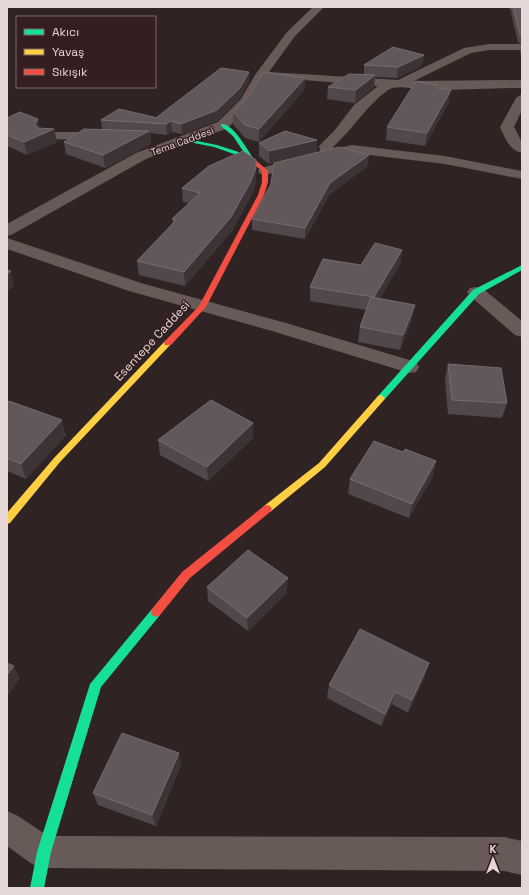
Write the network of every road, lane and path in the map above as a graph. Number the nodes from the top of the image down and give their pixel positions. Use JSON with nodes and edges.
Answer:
{"nodes":[{"id":1,"x":319,"y":7,"type":"edge"},
{"id":2,"x":522,"y":47,"type":"edge"},
{"id":3,"x":261,"y":75,"type":"junction"},
{"id":4,"x":399,"y":84,"type":"junction"},
{"id":5,"x":522,"y":84,"type":"edge"},
{"id":6,"x":522,"y":98,"type":"edge"},
{"id":7,"x":223,"y":125,"type":"junction"},
{"id":8,"x":46,"y":136,"type":"edge"},
{"id":9,"x":117,"y":136,"type":"edge"},
{"id":10,"x":153,"y":139,"type":"dead end"},
{"id":11,"x":182,"y":140,"type":"junction"},
{"id":12,"x":522,"y":149,"type":"edge"},
{"id":13,"x":328,"y":155,"type":"junction"},
{"id":14,"x":250,"y":158,"type":"junction"},
{"id":15,"x":265,"y":171,"type":"junction"},
{"id":16,"x":522,"y":175,"type":"edge"},
{"id":17,"x":7,"y":231,"type":"edge"},
{"id":18,"x":7,"y":243,"type":"edge"},
{"id":19,"x":522,"y":267,"type":"edge"},
{"id":20,"x":476,"y":292,"type":"junction"},
{"id":21,"x":202,"y":307,"type":"junction"},
{"id":22,"x":522,"y":331,"type":"edge"},
{"id":23,"x":409,"y":367,"type":"junction"},
{"id":24,"x":7,"y":520,"type":"edge"},
{"id":25,"x":7,"y":827,"type":"edge"},
{"id":26,"x":44,"y":852,"type":"junction"},
{"id":27,"x":522,"y":858,"type":"edge"},
{"id":28,"x":37,"y":888,"type":"edge"}],
"edges":[{"from":1,"to":3,"type":"street","name":"Tema Caddesi"},
{"from":2,"to":4,"type":"street"},
{"from":3,"to":4,"type":"street"},
{"from":3,"to":7,"type":"street","name":"Tema Caddesi"},
{"from":4,"to":5,"type":"street"},
{"from":4,"to":13,"type":"street"},
{"from":6,"to":12,"type":"street"},
{"from":7,"to":11,"type":"street","name":"Tema Caddesi"},
{"from":7,"to":14,"type":"street"},
{"from":8,"to":9,"type":"street"},
{"from":10,"to":11,"type":"street"},
{"from":11,"to":14,"type":"street"},
{"from":11,"to":17,"type":"street","name":"Tema Caddesi"},
{"from":13,"to":15,"type":"street"},
{"from":13,"to":16,"type":"street"},
{"from":14,"to":15,"type":"street"},
{"from":15,"to":21,"type":"street","name":"Esentepe Caddesi"},
{"from":18,"to":21,"type":"street"},
{"from":19,"to":20,"type":"street"},
{"from":20,"to":22,"type":"street"},
{"from":20,"to":23,"type":"street"},
{"from":21,"to":23,"type":"street"},
{"from":21,"to":24,"type":"street","name":"Esentepe Caddesi"},
{"from":23,"to":26,"type":"street"},
{"from":25,"to":26,"type":"street"},
{"from":26,"to":27,"type":"street"},
{"from":26,"to":28,"type":"street"}]}
